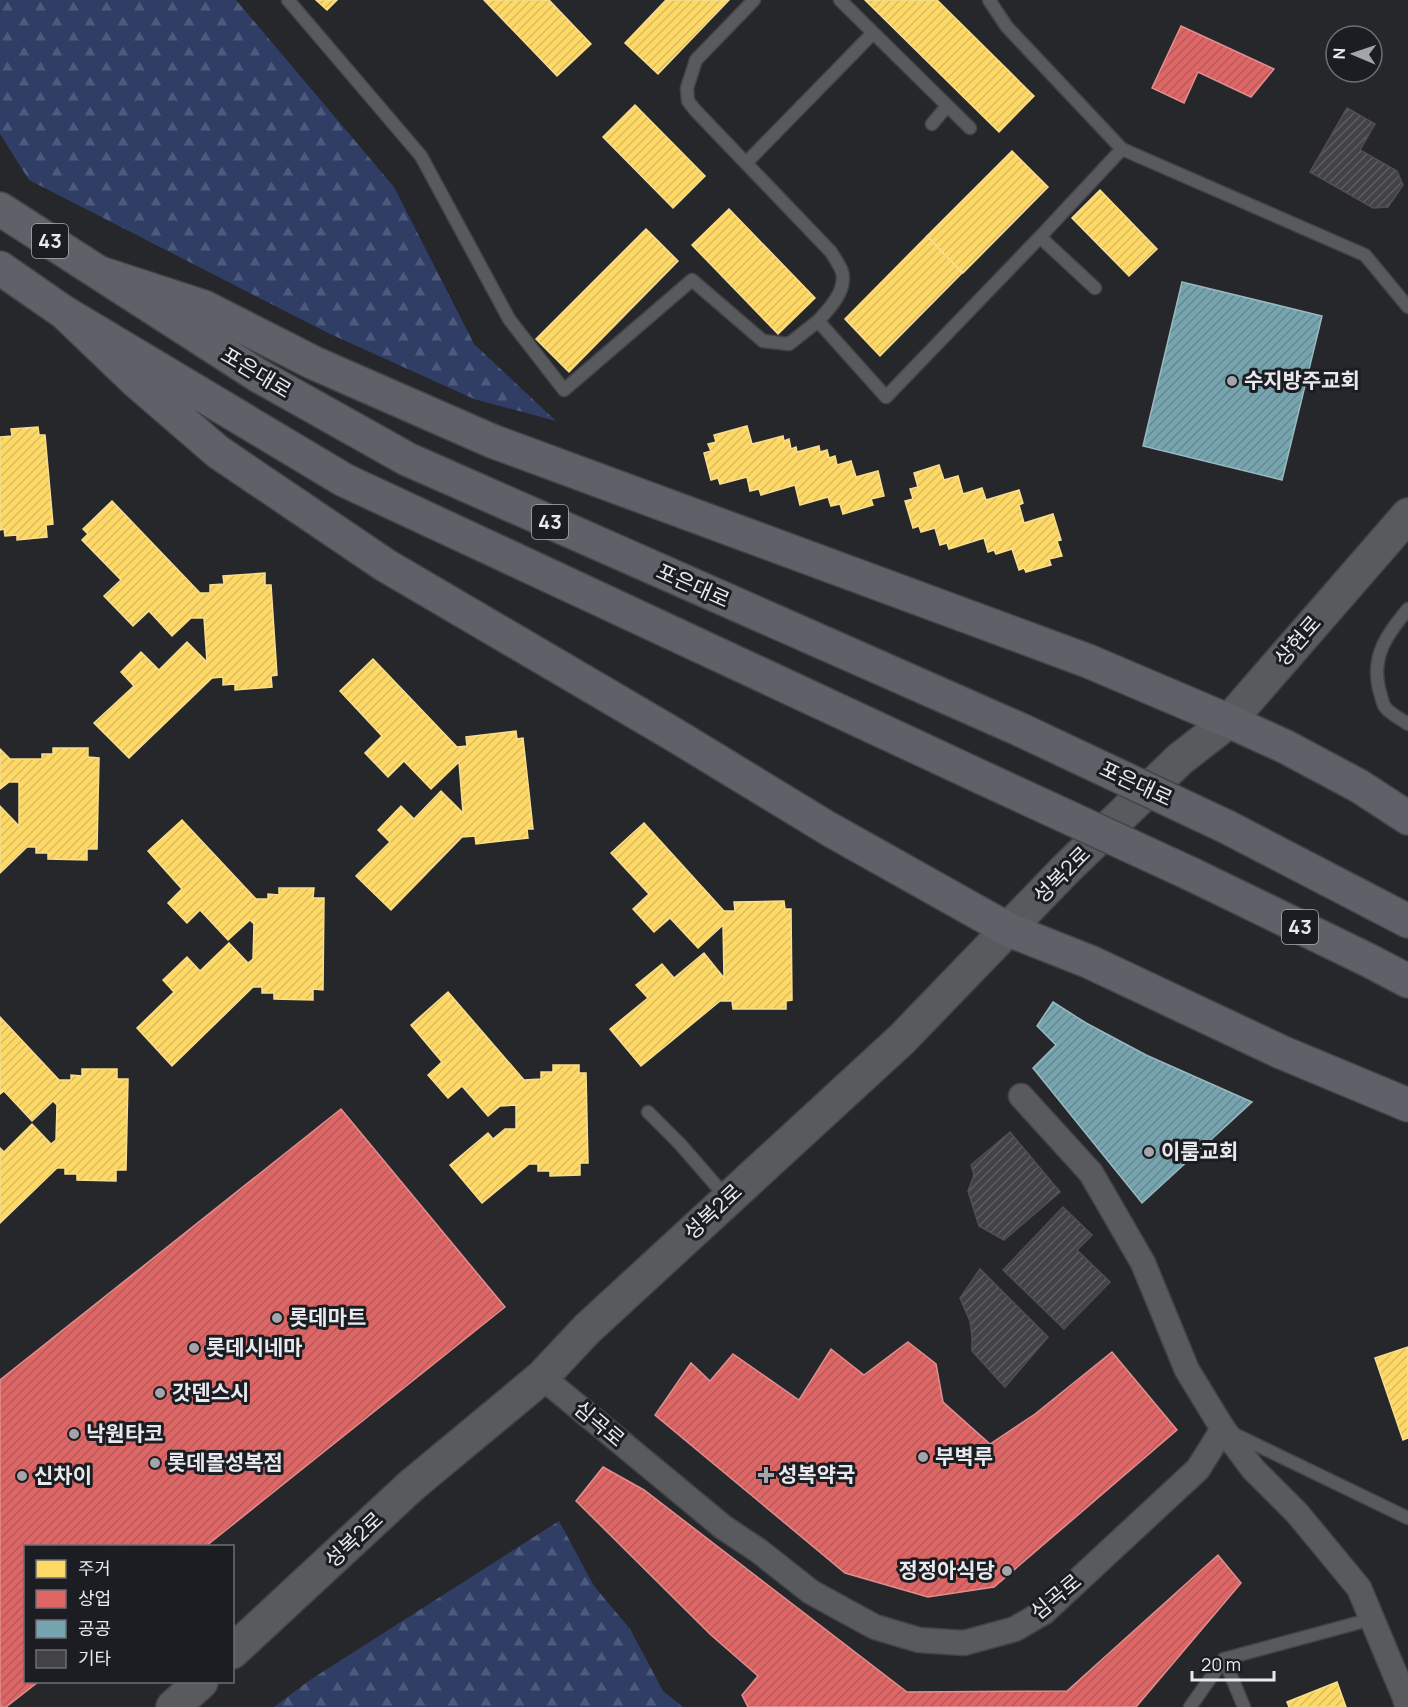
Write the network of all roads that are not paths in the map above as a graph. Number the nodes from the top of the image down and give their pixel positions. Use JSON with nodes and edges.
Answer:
{"nodes":[{"id":1,"x":288,"y":0,"type":"edge"},
{"id":2,"x":754,"y":0,"type":"edge"},
{"id":3,"x":840,"y":0,"type":"edge"},
{"id":4,"x":988,"y":0,"type":"edge"},
{"id":5,"x":873,"y":33,"type":"junction"},
{"id":6,"x":948,"y":106,"type":"junction"},
{"id":7,"x":932,"y":124,"type":"dead end"},
{"id":8,"x":970,"y":129,"type":"dead end"},
{"id":9,"x":1122,"y":149,"type":"junction"},
{"id":10,"x":746,"y":163,"type":"junction"},
{"id":11,"x":0,"y":209,"type":"edge"},
{"id":12,"x":1040,"y":237,"type":"junction"},
{"id":13,"x":0,"y":268,"type":"edge"},
{"id":14,"x":100,"y":273,"type":"junction"},
{"id":15,"x":1095,"y":288,"type":"dead end"},
{"id":16,"x":1408,"y":307,"type":"edge"},
{"id":17,"x":65,"y":313,"type":"junction"},
{"id":18,"x":819,"y":321,"type":"junction"},
{"id":19,"x":1408,"y":514,"type":"edge"},
{"id":20,"x":1408,"y":609,"type":"edge"},
{"id":21,"x":1230,"y":721,"type":"junction"},
{"id":22,"x":1408,"y":724,"type":"edge"},
{"id":23,"x":1180,"y":759,"type":"joint"},
{"id":24,"x":1408,"y":818,"type":"edge"},
{"id":25,"x":1408,"y":921,"type":"edge"},
{"id":26,"x":1009,"y":930,"type":"junction"},
{"id":27,"x":1408,"y":981,"type":"edge"},
{"id":28,"x":1022,"y":1096,"type":"dead end"},
{"id":29,"x":1408,"y":1105,"type":"edge"},
{"id":30,"x":648,"y":1112,"type":"dead end"},
{"id":31,"x":727,"y":1199,"type":"junction"},
{"id":32,"x":542,"y":1377,"type":"junction"},
{"id":33,"x":1223,"y":1429,"type":"junction"},
{"id":34,"x":1408,"y":1518,"type":"edge"},
{"id":35,"x":1372,"y":1619,"type":"junction"},
{"id":36,"x":234,"y":1650,"type":"edge"},
{"id":37,"x":1224,"y":1659,"type":"junction"},
{"id":38,"x":200,"y":1683,"type":"edge"},
{"id":39,"x":173,"y":1707,"type":"edge"},
{"id":40,"x":1190,"y":1707,"type":"edge"},
{"id":41,"x":1244,"y":1707,"type":"edge"},
{"id":42,"x":1407,"y":1707,"type":"edge"}],
"edges":[{"from":1,"to":18,"type":"lane"},
{"from":2,"to":10,"type":"lane"},
{"from":3,"to":5,"type":"lane"},
{"from":4,"to":9,"type":"lane"},
{"from":5,"to":6,"type":"lane"},
{"from":5,"to":10,"type":"lane"},
{"from":6,"to":7,"type":"lane"},
{"from":6,"to":8,"type":"lane"},
{"from":9,"to":12,"type":"lane"},
{"from":9,"to":16,"type":"lane"},
{"from":10,"to":18,"type":"lane"},
{"from":11,"to":14,"type":"main road","name":"포은대로","number":"43"},
{"from":12,"to":15,"type":"lane"},
{"from":12,"to":18,"type":"lane"},
{"from":13,"to":17,"type":"main road","number":"43"},
{"from":14,"to":21,"type":"main road"},
{"from":14,"to":25,"type":"main road","name":"포은대로","number":"43","bridge":true},
{"from":17,"to":26,"type":"main road"},
{"from":17,"to":27,"type":"main road","number":"43","bridge":true},
{"from":19,"to":21,"type":"street","name":"상현로"},
{"from":20,"to":22,"type":"lane"},
{"from":21,"to":23,"type":"street","name":"상현로"},
{"from":21,"to":24,"type":"main road"},
{"from":23,"to":26,"type":"street","name":"성복2로"},
{"from":26,"to":29,"type":"main road"},
{"from":26,"to":31,"type":"street","name":"성복2로"},
{"from":28,"to":33,"type":"street"},
{"from":30,"to":31,"type":"lane"},
{"from":31,"to":32,"type":"street","name":"성복2로"},
{"from":32,"to":33,"type":"street","name":"심곡로"},
{"from":32,"to":36,"type":"street","name":"성복2로"},
{"from":33,"to":34,"type":"lane"},
{"from":33,"to":35,"type":"street"},
{"from":35,"to":37,"type":"lane"},
{"from":35,"to":42,"type":"street"},
{"from":37,"to":40,"type":"lane"},
{"from":37,"to":41,"type":"lane"},
{"from":38,"to":39,"type":"street"}]}
